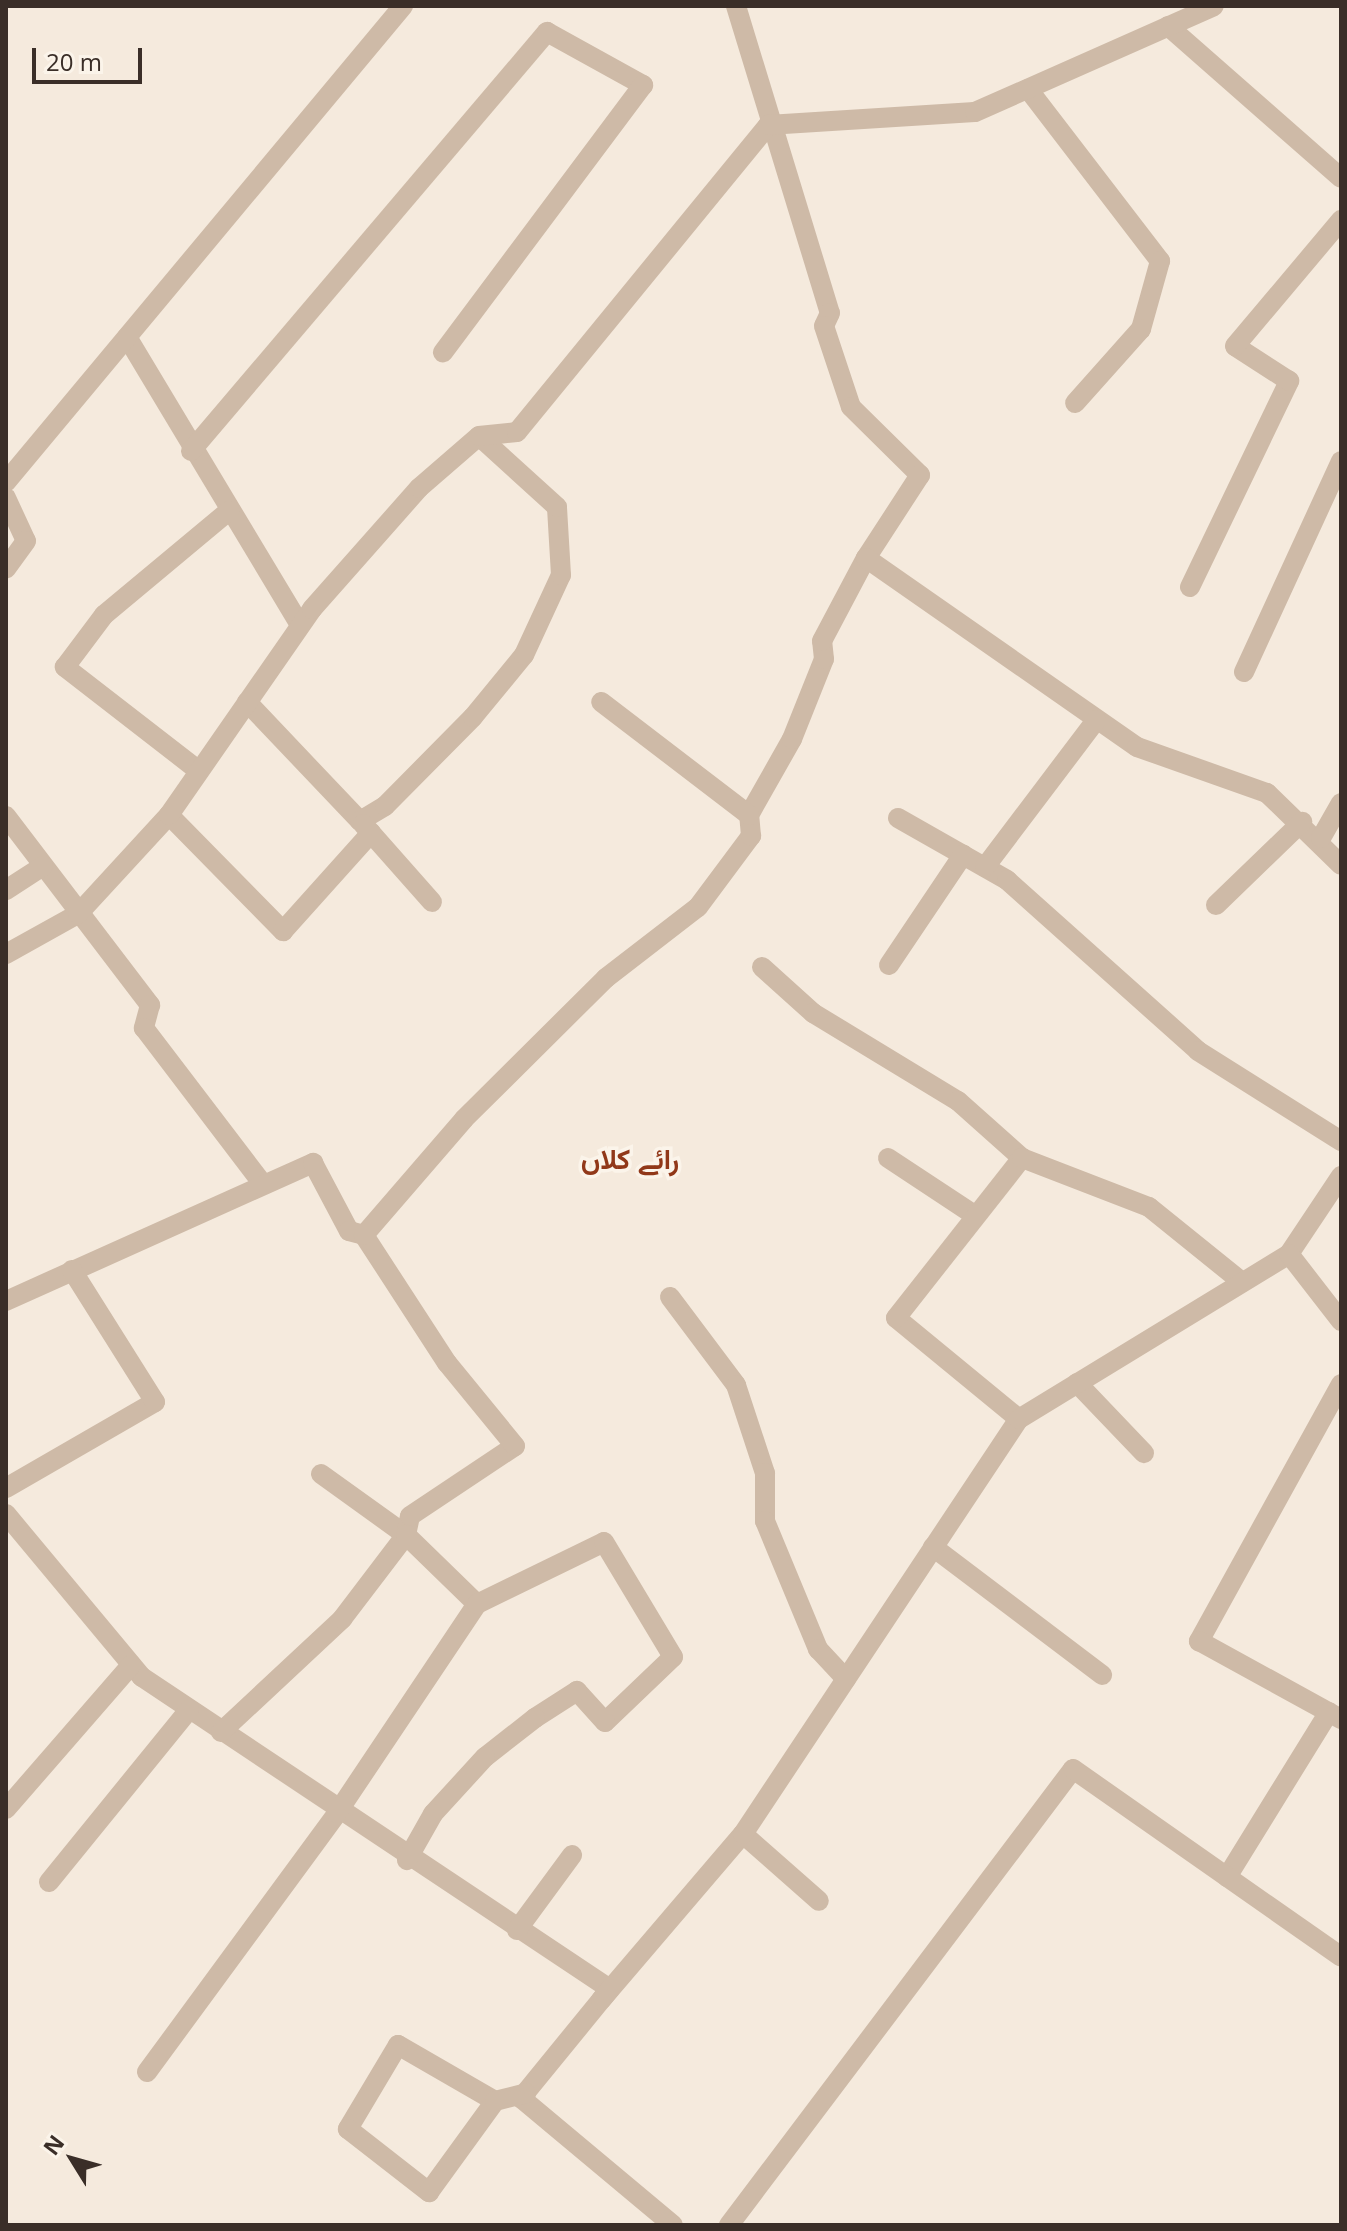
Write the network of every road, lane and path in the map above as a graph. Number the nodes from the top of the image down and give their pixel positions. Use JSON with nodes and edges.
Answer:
{"nodes":[{"id":1,"x":403,"y":6,"type":"edge"},
{"id":2,"x":736,"y":6,"type":"edge"},
{"id":3,"x":1214,"y":6,"type":"edge"},
{"id":4,"x":1168,"y":26,"type":"junction"},
{"id":5,"x":1028,"y":89,"type":"junction"},
{"id":6,"x":768,"y":125,"type":"junction"},
{"id":7,"x":1341,"y":178,"type":"edge"},
{"id":8,"x":1341,"y":220,"type":"edge"},
{"id":9,"x":127,"y":337,"type":"junction"},
{"id":10,"x":443,"y":352,"type":"dead end"},
{"id":11,"x":1075,"y":403,"type":"dead end"},
{"id":12,"x":479,"y":436,"type":"junction"},
{"id":13,"x":191,"y":451,"type":"junction"},
{"id":14,"x":1341,"y":461,"type":"edge"},
{"id":15,"x":6,"y":482,"type":"edge"},
{"id":16,"x":6,"y":498,"type":"edge"},
{"id":17,"x":229,"y":511,"type":"junction"},
{"id":18,"x":866,"y":558,"type":"junction"},
{"id":19,"x":6,"y":569,"type":"edge"},
{"id":20,"x":1190,"y":587,"type":"dead end"},
{"id":21,"x":300,"y":625,"type":"junction"},
{"id":22,"x":1244,"y":672,"type":"dead end"},
{"id":23,"x":247,"y":702,"type":"junction"},
{"id":24,"x":601,"y":702,"type":"dead end"},
{"id":25,"x":1096,"y":720,"type":"junction"},
{"id":26,"x":199,"y":771,"type":"junction"},
{"id":27,"x":1341,"y":803,"type":"edge"},
{"id":28,"x":169,"y":815,"type":"junction"},
{"id":29,"x":749,"y":815,"type":"junction"},
{"id":30,"x":6,"y":816,"type":"edge"},
{"id":31,"x":898,"y":818,"type":"dead end"},
{"id":32,"x":1302,"y":822,"type":"junction"},
{"id":33,"x":366,"y":827,"type":"junction"},
{"id":34,"x":1321,"y":838,"type":"junction"},
{"id":35,"x":963,"y":855,"type":"junction"},
{"id":36,"x":1341,"y":865,"type":"edge"},
{"id":37,"x":43,"y":866,"type":"junction"},
{"id":38,"x":985,"y":867,"type":"junction"},
{"id":39,"x":6,"y":890,"type":"edge"},
{"id":40,"x":432,"y":902,"type":"dead end"},
{"id":41,"x":1216,"y":905,"type":"dead end"},
{"id":42,"x":78,"y":914,"type":"junction"},
{"id":43,"x":6,"y":954,"type":"edge"},
{"id":44,"x":889,"y":965,"type":"dead end"},
{"id":45,"x":762,"y":967,"type":"dead end"},
{"id":46,"x":1341,"y":1141,"type":"edge"},
{"id":47,"x":888,"y":1158,"type":"dead end"},
{"id":48,"x":1022,"y":1158,"type":"junction"},
{"id":49,"x":1341,"y":1176,"type":"edge"},
{"id":50,"x":262,"y":1183,"type":"junction"},
{"id":51,"x":976,"y":1216,"type":"junction"},
{"id":52,"x":364,"y":1235,"type":"junction"},
{"id":53,"x":1289,"y":1254,"type":"junction"},
{"id":54,"x":72,"y":1270,"type":"junction"},
{"id":55,"x":1242,"y":1282,"type":"junction"},
{"id":56,"x":670,"y":1297,"type":"dead end"},
{"id":57,"x":6,"y":1301,"type":"edge"},
{"id":58,"x":1341,"y":1321,"type":"edge"},
{"id":59,"x":1077,"y":1383,"type":"junction"},
{"id":60,"x":1341,"y":1384,"type":"edge"},
{"id":61,"x":1335,"y":1410,"type":"edge"},
{"id":62,"x":1019,"y":1419,"type":"junction"},
{"id":63,"x":1144,"y":1453,"type":"dead end"},
{"id":64,"x":321,"y":1474,"type":"dead end"},
{"id":65,"x":6,"y":1488,"type":"edge"},
{"id":66,"x":6,"y":1514,"type":"edge"},
{"id":67,"x":406,"y":1535,"type":"junction"},
{"id":68,"x":933,"y":1547,"type":"junction"},
{"id":69,"x":477,"y":1604,"type":"junction"},
{"id":70,"x":131,"y":1665,"type":"junction"},
{"id":71,"x":1102,"y":1675,"type":"dead end"},
{"id":72,"x":846,"y":1679,"type":"junction"},
{"id":73,"x":189,"y":1710,"type":"junction"},
{"id":74,"x":1335,"y":1715,"type":"edge"},
{"id":75,"x":221,"y":1732,"type":"junction"},
{"id":76,"x":6,"y":1809,"type":"edge"},
{"id":77,"x":337,"y":1813,"type":"junction"},
{"id":78,"x":743,"y":1834,"type":"junction"},
{"id":79,"x":572,"y":1855,"type":"dead end"},
{"id":80,"x":407,"y":1860,"type":"junction"},
{"id":81,"x":1227,"y":1877,"type":"junction"},
{"id":82,"x":49,"y":1882,"type":"dead end"},
{"id":83,"x":819,"y":1901,"type":"dead end"},
{"id":84,"x":517,"y":1930,"type":"junction"},
{"id":85,"x":1341,"y":1957,"type":"edge"},
{"id":86,"x":601,"y":2000,"type":"junction"},
{"id":87,"x":147,"y":2072,"type":"dead end"},
{"id":88,"x":526,"y":2093,"type":"junction"},
{"id":89,"x":495,"y":2101,"type":"junction"},
{"id":90,"x":673,"y":2225,"type":"edge"},
{"id":91,"x":729,"y":2225,"type":"edge"}],
"edges":[{"from":1,"to":9,"type":"street"},
{"from":2,"to":6,"type":"street"},
{"from":3,"to":4,"type":"street"},
{"from":4,"to":5,"type":"street"},
{"from":4,"to":7,"type":"street"},
{"from":5,"to":6,"type":"street"},
{"from":5,"to":11,"type":"street"},
{"from":6,"to":12,"type":"street"},
{"from":6,"to":18,"type":"street"},
{"from":8,"to":20,"type":"street"},
{"from":9,"to":13,"type":"street"},
{"from":9,"to":15,"type":"street"},
{"from":10,"to":13,"type":"street"},
{"from":12,"to":21,"type":"street"},
{"from":12,"to":33,"type":"street"},
{"from":13,"to":17,"type":"street"},
{"from":14,"to":22,"type":"street"},
{"from":16,"to":19,"type":"street"},
{"from":17,"to":21,"type":"street"},
{"from":17,"to":26,"type":"street"},
{"from":18,"to":25,"type":"street"},
{"from":18,"to":29,"type":"street"},
{"from":21,"to":23,"type":"street"},
{"from":23,"to":26,"type":"street"},
{"from":23,"to":33,"type":"street"},
{"from":24,"to":29,"type":"street"},
{"from":25,"to":32,"type":"street"},
{"from":25,"to":38,"type":"street"},
{"from":26,"to":28,"type":"street"},
{"from":27,"to":34,"type":"street"},
{"from":28,"to":33,"type":"street"},
{"from":28,"to":42,"type":"street"},
{"from":29,"to":52,"type":"street"},
{"from":30,"to":37,"type":"street"},
{"from":31,"to":35,"type":"street"},
{"from":32,"to":34,"type":"street"},
{"from":32,"to":41,"type":"street"},
{"from":33,"to":40,"type":"street"},
{"from":34,"to":36,"type":"street"},
{"from":35,"to":38,"type":"street"},
{"from":35,"to":44,"type":"street"},
{"from":37,"to":39,"type":"street"},
{"from":37,"to":42,"type":"street"},
{"from":38,"to":46,"type":"street"},
{"from":42,"to":43,"type":"street"},
{"from":42,"to":50,"type":"street"},
{"from":45,"to":48,"type":"street"},
{"from":47,"to":51,"type":"street"},
{"from":48,"to":51,"type":"street"},
{"from":48,"to":55,"type":"street"},
{"from":49,"to":53,"type":"street"},
{"from":50,"to":52,"type":"street"},
{"from":50,"to":54,"type":"street"},
{"from":51,"to":62,"type":"street"},
{"from":52,"to":67,"type":"street"},
{"from":53,"to":55,"type":"street"},
{"from":53,"to":58,"type":"street"},
{"from":54,"to":57,"type":"street"},
{"from":54,"to":65,"type":"street"},
{"from":55,"to":59,"type":"street"},
{"from":56,"to":72,"type":"street"},
{"from":59,"to":62,"type":"street"},
{"from":59,"to":63,"type":"street"},
{"from":60,"to":61,"type":"street"},
{"from":61,"to":74,"type":"street"},
{"from":62,"to":68,"type":"street"},
{"from":64,"to":67,"type":"street"},
{"from":66,"to":70,"type":"street"},
{"from":67,"to":69,"type":"street"},
{"from":67,"to":75,"type":"street"},
{"from":68,"to":71,"type":"street"},
{"from":68,"to":72,"type":"street"},
{"from":69,"to":77,"type":"street"},
{"from":69,"to":80,"type":"street"},
{"from":70,"to":73,"type":"street"},
{"from":70,"to":76,"type":"street"},
{"from":72,"to":78,"type":"street"},
{"from":73,"to":75,"type":"street"},
{"from":73,"to":82,"type":"street"},
{"from":74,"to":81,"type":"street"},
{"from":75,"to":77,"type":"street"},
{"from":77,"to":80,"type":"street"},
{"from":77,"to":87,"type":"street"},
{"from":78,"to":83,"type":"street"},
{"from":78,"to":86,"type":"street"},
{"from":79,"to":84,"type":"street"},
{"from":80,"to":84,"type":"street"},
{"from":81,"to":85,"type":"street"},
{"from":81,"to":91,"type":"street"},
{"from":84,"to":86,"type":"street"},
{"from":86,"to":88,"type":"street"},
{"from":88,"to":89,"type":"street"},
{"from":88,"to":90,"type":"street"},
{"from":89,"to":89,"type":"street"}]}
